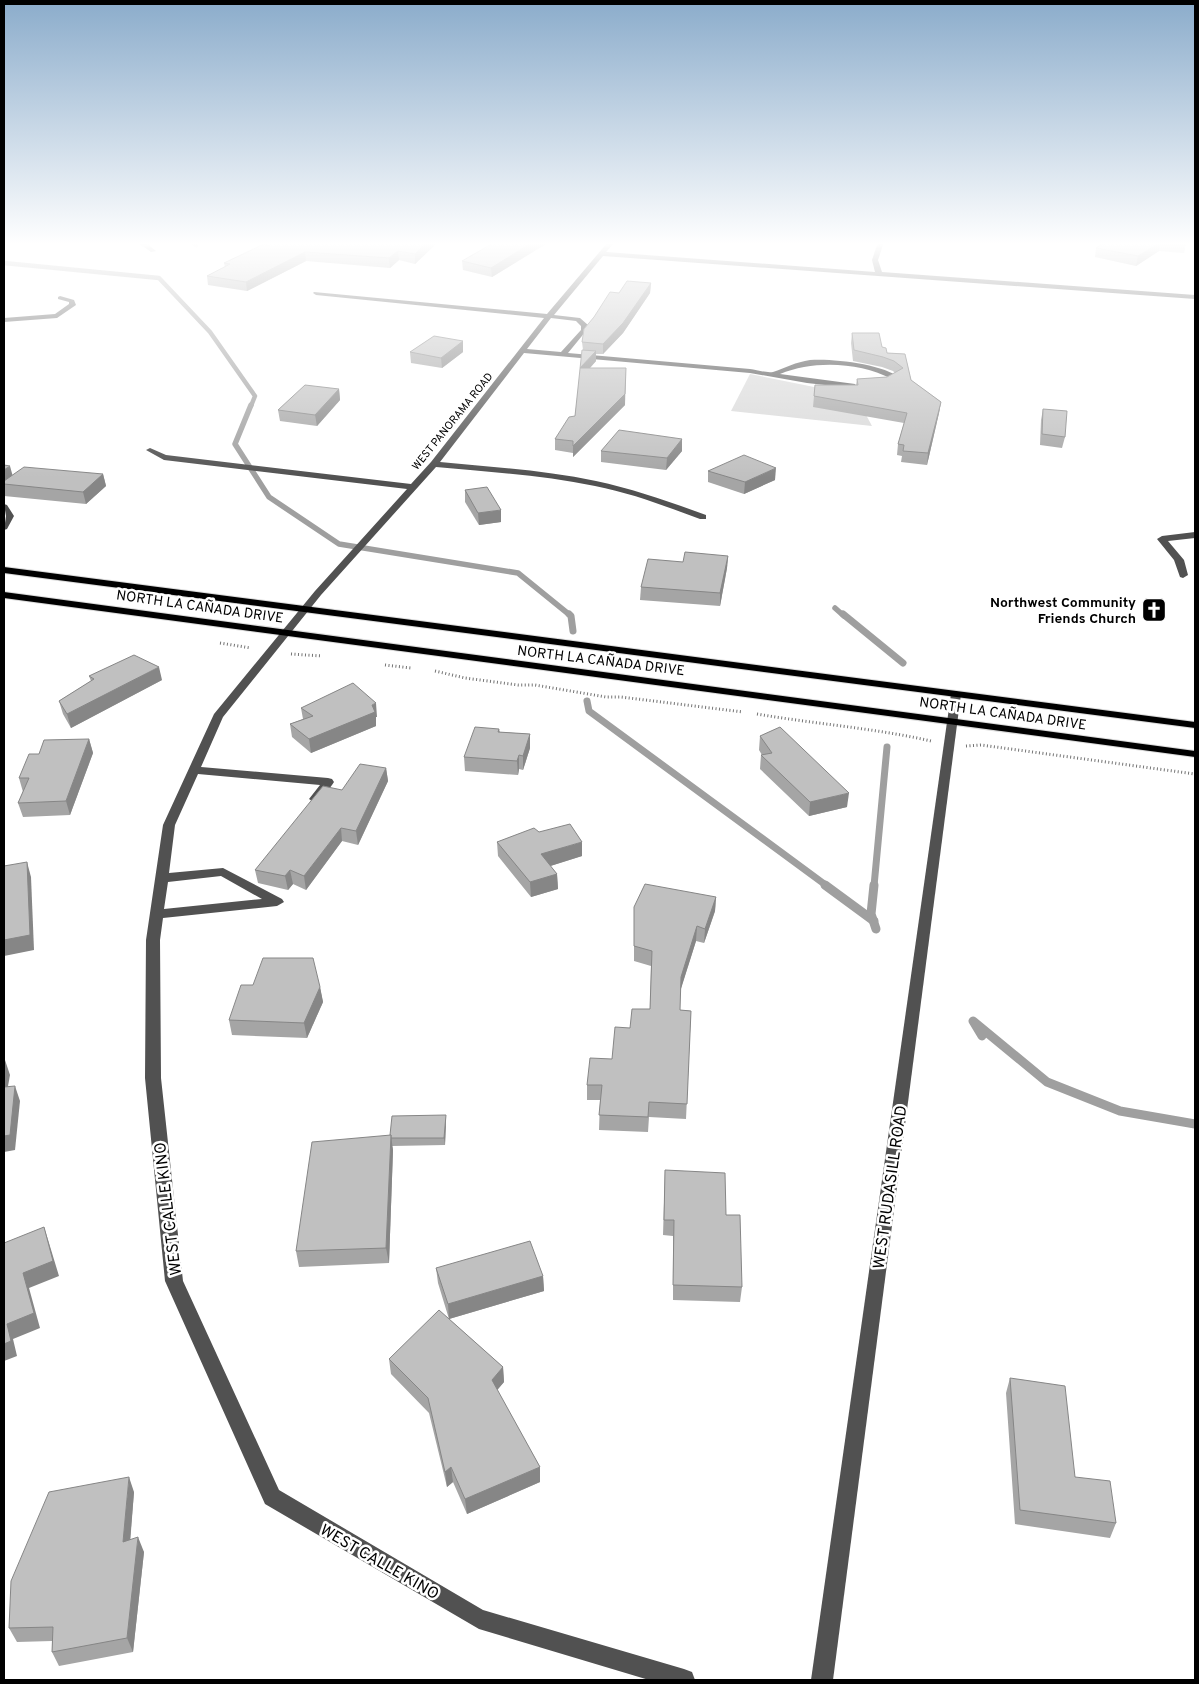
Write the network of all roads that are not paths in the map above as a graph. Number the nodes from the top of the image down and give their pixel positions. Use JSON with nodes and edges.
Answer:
{"nodes":[{"id":1,"x":545,"y":321,"type":"edge"},
{"id":2,"x":580,"y":321,"type":"edge"},
{"id":3,"x":522,"y":351,"type":"junction"},
{"id":4,"x":563,"y":354,"type":"junction"},
{"id":5,"x":772,"y":375,"type":"junction"},
{"id":6,"x":881,"y":385,"type":"edge"},
{"id":7,"x":864,"y":386,"type":"edge"},
{"id":8,"x":150,"y":450,"type":"dead end"},
{"id":9,"x":434,"y":464,"type":"junction"},
{"id":10,"x":413,"y":487,"type":"junction"},
{"id":11,"x":4,"y":507,"type":"edge"},
{"id":12,"x":703,"y":517,"type":"dead end"},
{"id":13,"x":4,"y":527,"type":"edge"},
{"id":14,"x":1195,"y":535,"type":"edge"},
{"id":15,"x":4,"y":570,"type":"edge"},
{"id":16,"x":1183,"y":576,"type":"dead end"},
{"id":17,"x":4,"y":595,"type":"edge"},
{"id":18,"x":304,"y":609,"type":"junction"},
{"id":19,"x":284,"y":632,"type":"junction"},
{"id":20,"x":956,"y":694,"type":"junction"},
{"id":21,"x":953,"y":721,"type":"junction"},
{"id":22,"x":1195,"y":725,"type":"edge"},
{"id":23,"x":1195,"y":754,"type":"edge"},
{"id":24,"x":194,"y":770,"type":"junction"},
{"id":25,"x":310,"y":805,"type":"edge"},
{"id":26,"x":162,"y":878,"type":"junction"},
{"id":27,"x":157,"y":914,"type":"junction"},
{"id":28,"x":684,"y":1680,"type":"edge"},
{"id":29,"x":822,"y":1680,"type":"edge"}],
"edges":[{"from":1,"to":3,"type":"street","name":"WEST PANORAMA ROAD"},
{"from":2,"to":4,"type":"street"},
{"from":3,"to":4,"type":"street"},
{"from":3,"to":9,"type":"street","name":"WEST PANORAMA ROAD"},
{"from":4,"to":5,"type":"street"},
{"from":5,"to":6,"type":"street"},
{"from":5,"to":7,"type":"street"},
{"from":8,"to":10,"type":"street"},
{"from":9,"to":10,"type":"street","name":"WEST PANORAMA ROAD"},
{"from":9,"to":12,"type":"street"},
{"from":10,"to":18,"type":"street","name":"WEST PANORAMA ROAD"},
{"from":11,"to":13,"type":"street"},
{"from":14,"to":16,"type":"street"},
{"from":15,"to":18,"type":"main road","name":"NORTH LA CAÑADA DRIVE"},
{"from":17,"to":19,"type":"main road","name":"NORTH LA CAÑADA DRIVE"},
{"from":18,"to":19,"type":"street","name":"WEST CALLE KINO"},
{"from":18,"to":20,"type":"main road","name":"NORTH LA CAÑADA DRIVE"},
{"from":19,"to":21,"type":"main road","name":"NORTH LA CAÑADA DRIVE"},
{"from":19,"to":24,"type":"street","name":"WEST CALLE KINO"},
{"from":20,"to":21,"type":"street","name":"WEST RUDASILL ROAD"},
{"from":20,"to":22,"type":"main road","name":"NORTH LA CAÑADA DRIVE"},
{"from":21,"to":23,"type":"main road","name":"NORTH LA CAÑADA DRIVE"},
{"from":21,"to":29,"type":"street","name":"WEST RUDASILL ROAD"},
{"from":24,"to":25,"type":"street"},
{"from":24,"to":26,"type":"street","name":"WEST CALLE KINO"},
{"from":26,"to":27,"type":"street","name":"WEST CALLE KINO"},
{"from":26,"to":27,"type":"street"},
{"from":27,"to":28,"type":"street","name":"WEST CALLE KINO"}]}
